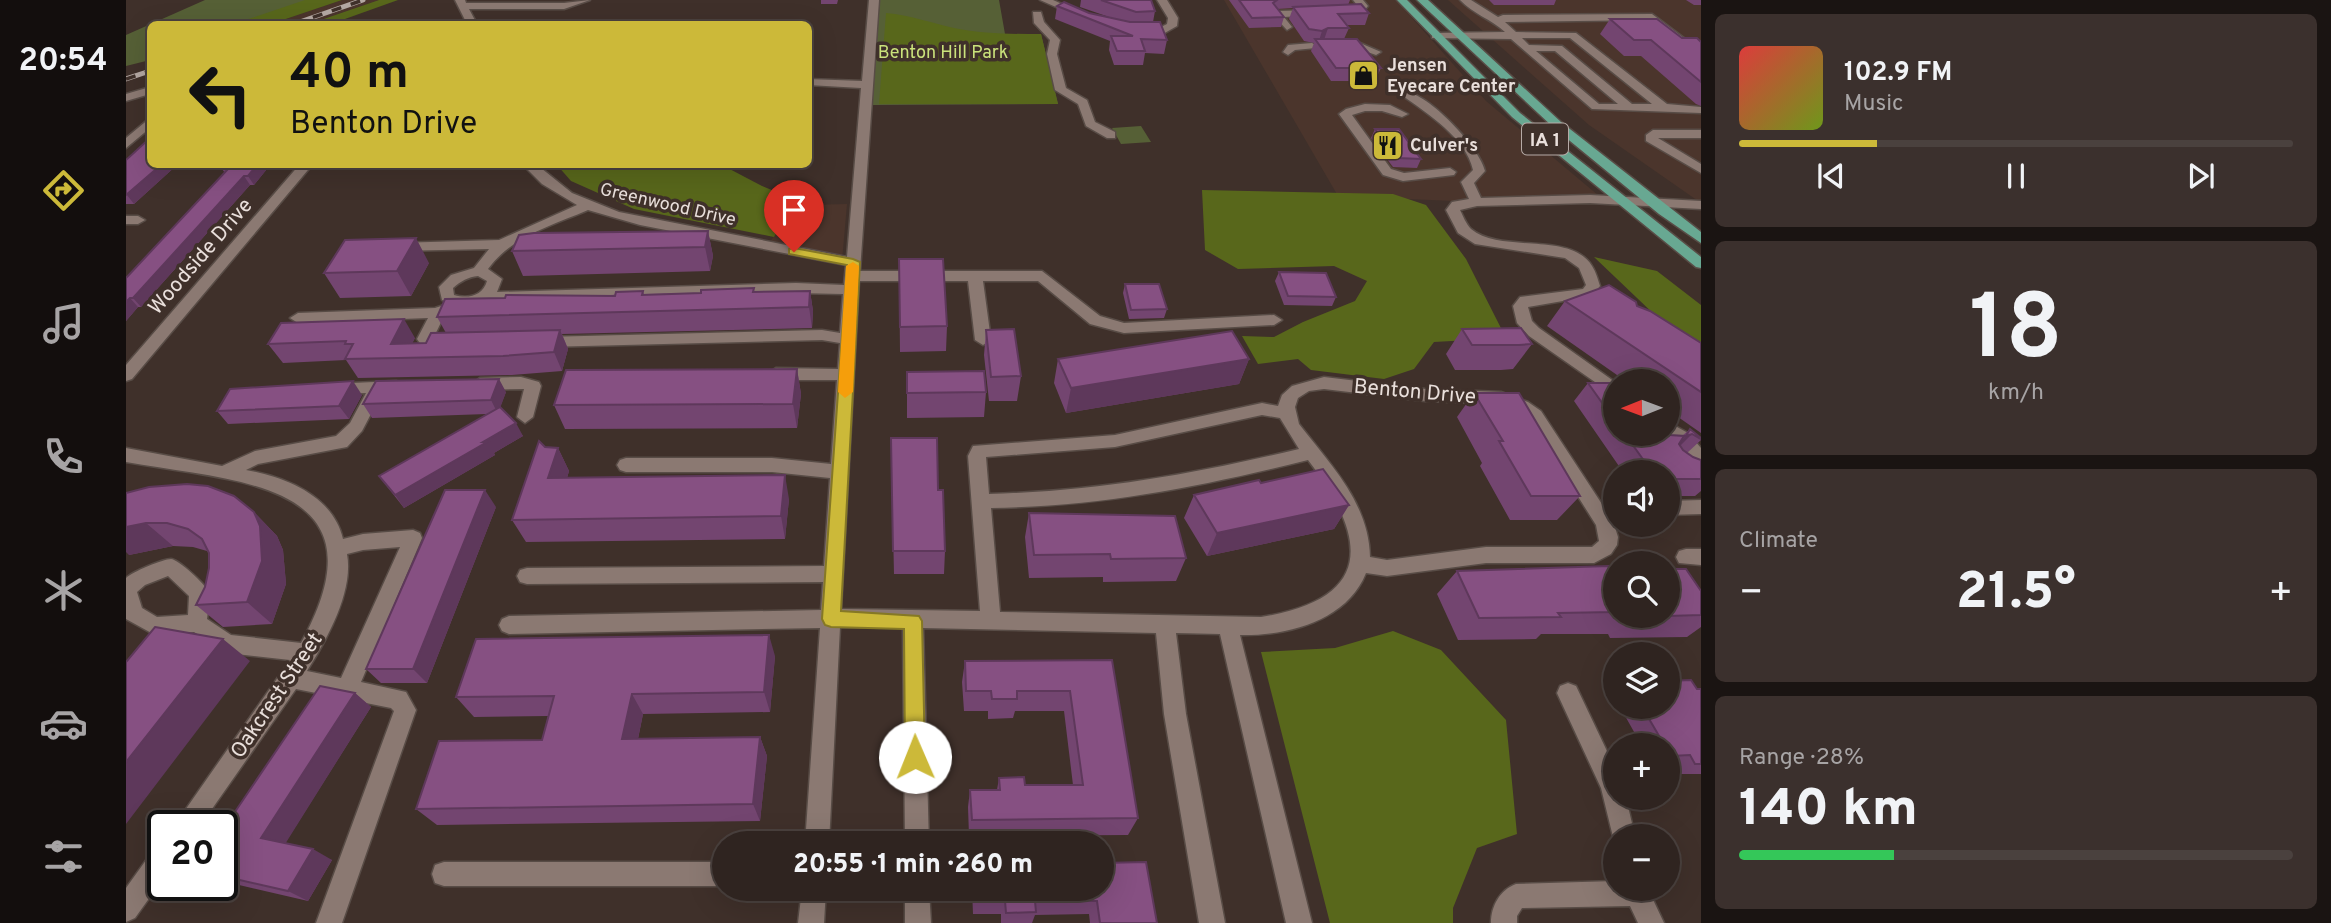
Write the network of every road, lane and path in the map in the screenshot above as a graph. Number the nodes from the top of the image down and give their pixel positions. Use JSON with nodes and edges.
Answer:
{"nodes":[{"id":1,"x":586,"y":0,"type":"edge"},
{"id":2,"x":874,"y":0,"type":"edge"},
{"id":3,"x":1045,"y":0,"type":"edge"},
{"id":4,"x":1162,"y":0,"type":"edge"},
{"id":5,"x":1358,"y":0,"type":"edge"},
{"id":6,"x":1402,"y":0,"type":"edge"},
{"id":7,"x":1422,"y":0,"type":"edge"},
{"id":8,"x":1465,"y":0,"type":"edge"},
{"id":9,"x":461,"y":3,"type":"edge"},
{"id":10,"x":1037,"y":14,"type":"dead end"},
{"id":11,"x":1093,"y":19,"type":"edge"},
{"id":12,"x":470,"y":21,"type":"edge"},
{"id":13,"x":1500,"y":22,"type":"junction"},
{"id":14,"x":1661,"y":24,"type":"junction"},
{"id":15,"x":1287,"y":27,"type":"dead end"},
{"id":16,"x":1129,"y":32,"type":"edge"},
{"id":17,"x":1510,"y":34,"type":"junction"},
{"id":18,"x":1457,"y":35,"type":"junction"},
{"id":19,"x":1572,"y":35,"type":"junction"},
{"id":20,"x":1436,"y":36,"type":"junction"},
{"id":21,"x":1526,"y":48,"type":"junction"},
{"id":22,"x":1288,"y":51,"type":"dead end"},
{"id":23,"x":1376,"y":52,"type":"dead end"},
{"id":24,"x":1701,"y":56,"type":"edge"},
{"id":25,"x":812,"y":82,"type":"edge"},
{"id":26,"x":866,"y":85,"type":"junction"},
{"id":27,"x":147,"y":91,"type":"edge"},
{"id":28,"x":1407,"y":94,"type":"dead end"},
{"id":29,"x":126,"y":98,"type":"edge"},
{"id":30,"x":1629,"y":106,"type":"junction"},
{"id":31,"x":1664,"y":107,"type":"junction"},
{"id":32,"x":1701,"y":110,"type":"edge"},
{"id":33,"x":1402,"y":114,"type":"dead end"},
{"id":34,"x":145,"y":132,"type":"edge"},
{"id":35,"x":1701,"y":134,"type":"edge"},
{"id":36,"x":1111,"y":135,"type":"dead end"},
{"id":37,"x":126,"y":144,"type":"edge"},
{"id":38,"x":304,"y":168,"type":"edge"},
{"id":39,"x":531,"y":168,"type":"edge"},
{"id":40,"x":1701,"y":169,"type":"edge"},
{"id":41,"x":1450,"y":173,"type":"dead end"},
{"id":42,"x":1477,"y":202,"type":"junction"},
{"id":43,"x":1621,"y":202,"type":"junction"},
{"id":44,"x":1653,"y":204,"type":"junction"},
{"id":45,"x":588,"y":205,"type":"junction"},
{"id":46,"x":1701,"y":205,"type":"edge"},
{"id":47,"x":714,"y":236,"type":"junction"},
{"id":48,"x":1701,"y":239,"type":"edge"},
{"id":49,"x":384,"y":247,"type":"edge"},
{"id":50,"x":497,"y":248,"type":"junction"},
{"id":51,"x":699,"y":250,"type":"edge"},
{"id":52,"x":515,"y":253,"type":"edge"},
{"id":53,"x":1701,"y":264,"type":"edge"},
{"id":54,"x":478,"y":272,"type":"junction"},
{"id":55,"x":975,"y":275,"type":"junction"},
{"id":56,"x":852,"y":276,"type":"junction"},
{"id":57,"x":488,"y":294,"type":"junction"},
{"id":58,"x":458,"y":302,"type":"junction"},
{"id":59,"x":438,"y":313,"type":"junction"},
{"id":60,"x":298,"y":318,"type":"dead end"},
{"id":61,"x":1274,"y":320,"type":"dead end"},
{"id":62,"x":848,"y":339,"type":"junction"},
{"id":63,"x":983,"y":340,"type":"dead end"},
{"id":64,"x":528,"y":342,"type":"edge"},
{"id":65,"x":465,"y":344,"type":"edge"},
{"id":66,"x":126,"y":375,"type":"edge"},
{"id":67,"x":757,"y":375,"type":"edge"},
{"id":68,"x":846,"y":375,"type":"junction"},
{"id":69,"x":1603,"y":381,"type":"edge"},
{"id":70,"x":468,"y":384,"type":"edge"},
{"id":71,"x":416,"y":386,"type":"edge"},
{"id":72,"x":321,"y":388,"type":"edge"},
{"id":73,"x":377,"y":388,"type":"junction"},
{"id":74,"x":1285,"y":413,"type":"junction"},
{"id":75,"x":525,"y":417,"type":"dead end"},
{"id":76,"x":1680,"y":438,"type":"edge"},
{"id":77,"x":1310,"y":453,"type":"junction"},
{"id":78,"x":126,"y":456,"type":"edge"},
{"id":79,"x":626,"y":465,"type":"dead end"},
{"id":80,"x":1697,"y":468,"type":"edge"},
{"id":81,"x":223,"y":472,"type":"junction"},
{"id":82,"x":840,"y":472,"type":"junction"},
{"id":83,"x":981,"y":501,"type":"junction"},
{"id":84,"x":1701,"y":507,"type":"edge"},
{"id":85,"x":1680,"y":508,"type":"edge"},
{"id":86,"x":337,"y":549,"type":"junction"},
{"id":87,"x":1361,"y":562,"type":"junction"},
{"id":88,"x":834,"y":574,"type":"junction"},
{"id":89,"x":527,"y":576,"type":"dead end"},
{"id":90,"x":831,"y":619,"type":"junction"},
{"id":91,"x":913,"y":621,"type":"junction"},
{"id":92,"x":991,"y":622,"type":"junction"},
{"id":93,"x":197,"y":623,"type":"edge"},
{"id":94,"x":509,"y":625,"type":"dead end"},
{"id":95,"x":1165,"y":625,"type":"junction"},
{"id":96,"x":1228,"y":626,"type":"junction"},
{"id":97,"x":308,"y":653,"type":"junction"},
{"id":98,"x":292,"y":678,"type":"junction"},
{"id":99,"x":347,"y":689,"type":"junction"},
{"id":100,"x":1568,"y":693,"type":"dead end"},
{"id":101,"x":197,"y":810,"type":"edge"},
{"id":102,"x":1620,"y":824,"type":"edge"},
{"id":103,"x":818,"y":831,"type":"edge"},
{"id":104,"x":917,"y":831,"type":"edge"},
{"id":105,"x":444,"y":874,"type":"dead end"},
{"id":106,"x":712,"y":874,"type":"edge"},
{"id":107,"x":147,"y":880,"type":"edge"},
{"id":108,"x":1603,"y":892,"type":"edge"},
{"id":109,"x":813,"y":901,"type":"edge"},
{"id":110,"x":917,"y":901,"type":"edge"},
{"id":111,"x":1641,"y":901,"type":"edge"},
{"id":112,"x":126,"y":909,"type":"edge"},
{"id":113,"x":329,"y":923,"type":"edge"},
{"id":114,"x":811,"y":923,"type":"edge"},
{"id":115,"x":918,"y":923,"type":"edge"},
{"id":116,"x":1212,"y":923,"type":"edge"},
{"id":117,"x":1299,"y":923,"type":"edge"},
{"id":118,"x":1504,"y":923,"type":"edge"},
{"id":119,"x":1651,"y":923,"type":"edge"}],
"edges":[{"from":1,"to":9,"type":"street"},
{"from":2,"to":26,"type":"street"},
{"from":3,"to":11,"type":"street"},
{"from":4,"to":16,"type":"street"},
{"from":5,"to":15,"type":"street"},
{"from":6,"to":20,"type":"main road","number":"IA 1"},
{"from":7,"to":18,"type":"main road","number":"IA 1"},
{"from":8,"to":13,"type":"street"},
{"from":9,"to":12,"type":"street"},
{"from":10,"to":36,"type":"street"},
{"from":13,"to":14,"type":"street"},
{"from":13,"to":17,"type":"street"},
{"from":14,"to":19,"type":"street"},
{"from":14,"to":24,"type":"street"},
{"from":17,"to":18,"type":"street"},
{"from":17,"to":19,"type":"street"},
{"from":17,"to":21,"type":"street"},
{"from":18,"to":20,"type":"street"},
{"from":18,"to":44,"type":"main road","number":"IA 1"},
{"from":19,"to":31,"type":"street"},
{"from":20,"to":43,"type":"main road","number":"IA 1"},
{"from":21,"to":30,"type":"street"},
{"from":21,"to":30,"type":"street"},
{"from":22,"to":23,"type":"street"},
{"from":25,"to":26,"type":"street"},
{"from":26,"to":56,"type":"street"},
{"from":27,"to":29,"type":"street"},
{"from":28,"to":42,"type":"street"},
{"from":30,"to":31,"type":"street"},
{"from":31,"to":32,"type":"street"},
{"from":33,"to":41,"type":"street"},
{"from":34,"to":37,"type":"street"},
{"from":35,"to":40,"type":"street"},
{"from":38,"to":66,"type":"street","name":"Woodside Drive"},
{"from":39,"to":45,"type":"street","name":"Greenwood Drive"},
{"from":42,"to":43,"type":"street"},
{"from":42,"to":69,"type":"street"},
{"from":43,"to":44,"type":"street"},
{"from":43,"to":53,"type":"main road","number":"IA 1"},
{"from":44,"to":46,"type":"street"},
{"from":44,"to":48,"type":"main road","number":"IA 1"},
{"from":45,"to":47,"type":"street","name":"Greenwood Drive"},
{"from":45,"to":50,"type":"street"},
{"from":47,"to":51,"type":"street"},
{"from":47,"to":56,"type":"street","name":"Greenwood Drive"},
{"from":49,"to":50,"type":"street"},
{"from":50,"to":52,"type":"street"},
{"from":50,"to":54,"type":"street"},
{"from":54,"to":57,"type":"street"},
{"from":54,"to":58,"type":"street"},
{"from":55,"to":56,"type":"street"},
{"from":55,"to":61,"type":"street"},
{"from":55,"to":63,"type":"street"},
{"from":56,"to":57,"type":"street"},
{"from":56,"to":62,"type":"street"},
{"from":57,"to":58,"type":"street"},
{"from":58,"to":59,"type":"street"},
{"from":59,"to":60,"type":"street"},
{"from":59,"to":65,"type":"street"},
{"from":62,"to":64,"type":"street"},
{"from":62,"to":68,"type":"street"},
{"from":67,"to":68,"type":"street"},
{"from":68,"to":82,"type":"street"},
{"from":70,"to":75,"type":"street"},
{"from":71,"to":73,"type":"street"},
{"from":72,"to":73,"type":"street"},
{"from":73,"to":81,"type":"street"},
{"from":74,"to":77,"type":"street"},
{"from":74,"to":83,"type":"street"},
{"from":74,"to":87,"type":"street","name":"Benton Drive"},
{"from":76,"to":80,"type":"street"},
{"from":77,"to":83,"type":"street"},
{"from":77,"to":87,"type":"street"},
{"from":78,"to":81,"type":"street","name":"Oakcrest Street"},
{"from":79,"to":82,"type":"street"},
{"from":81,"to":86,"type":"street","name":"Oakcrest Street"},
{"from":82,"to":88,"type":"street"},
{"from":83,"to":92,"type":"street"},
{"from":84,"to":85,"type":"street"},
{"from":86,"to":97,"type":"street","name":"Oakcrest Street"},
{"from":86,"to":99,"type":"street"},
{"from":87,"to":96,"type":"street"},
{"from":88,"to":89,"type":"street"},
{"from":88,"to":90,"type":"street"},
{"from":90,"to":91,"type":"street"},
{"from":90,"to":94,"type":"street"},
{"from":90,"to":103,"type":"street"},
{"from":91,"to":92,"type":"street"},
{"from":91,"to":104,"type":"street"},
{"from":92,"to":95,"type":"street"},
{"from":93,"to":97,"type":"street"},
{"from":95,"to":96,"type":"street"},
{"from":95,"to":116,"type":"street"},
{"from":96,"to":117,"type":"street"},
{"from":97,"to":98,"type":"street","name":"Oakcrest Street"},
{"from":98,"to":99,"type":"street"},
{"from":98,"to":101,"type":"street","name":"Oakcrest Street"},
{"from":99,"to":113,"type":"street"},
{"from":100,"to":102,"type":"street"},
{"from":105,"to":106,"type":"street"},
{"from":107,"to":112,"type":"street"},
{"from":108,"to":118,"type":"street"},
{"from":109,"to":114,"type":"street"},
{"from":110,"to":115,"type":"street"},
{"from":111,"to":119,"type":"street"}]}
